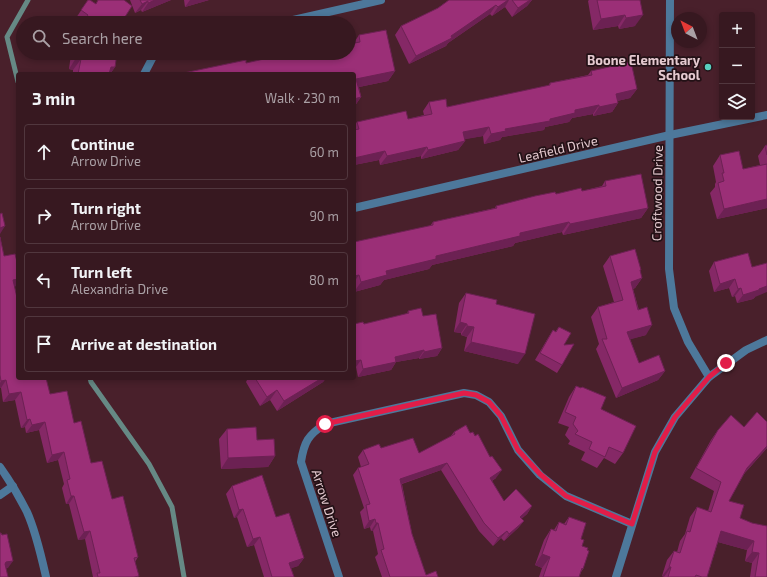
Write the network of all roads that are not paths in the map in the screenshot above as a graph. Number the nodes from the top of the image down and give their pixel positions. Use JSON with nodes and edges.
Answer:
{"nodes":[{"id":1,"x":381,"y":0,"type":"edge"},
{"id":2,"x":670,"y":0,"type":"edge"},
{"id":3,"x":311,"y":16,"type":"edge"},
{"id":4,"x":151,"y":60,"type":"edge"},
{"id":5,"x":145,"y":72,"type":"edge"},
{"id":6,"x":767,"y":115,"type":"edge"},
{"id":7,"x":670,"y":136,"type":"junction"},
{"id":8,"x":356,"y":208,"type":"edge"},
{"id":9,"x":767,"y":340,"type":"edge"},
{"id":10,"x":709,"y":377,"type":"junction"},
{"id":11,"x":0,"y":467,"type":"edge"},
{"id":12,"x":13,"y":486,"type":"junction"},
{"id":13,"x":0,"y":495,"type":"edge"},
{"id":14,"x":632,"y":524,"type":"junction"},
{"id":15,"x":46,"y":577,"type":"edge"},
{"id":16,"x":338,"y":577,"type":"edge"},
{"id":17,"x":616,"y":577,"type":"edge"}],
"edges":[{"from":1,"to":3,"type":"street"},
{"from":2,"to":7,"type":"street","name":"Croftwood Drive"},
{"from":4,"to":5,"type":"street"},
{"from":6,"to":7,"type":"street","name":"Leafield Drive"},
{"from":7,"to":8,"type":"street","name":"Leafield Drive"},
{"from":7,"to":10,"type":"street","name":"Croftwood Drive"},
{"from":9,"to":10,"type":"street"},
{"from":10,"to":14,"type":"street"},
{"from":11,"to":12,"type":"street"},
{"from":12,"to":13,"type":"street"},
{"from":12,"to":15,"type":"street"},
{"from":14,"to":16,"type":"street","name":"Arrow Drive"},
{"from":14,"to":17,"type":"street"}]}
